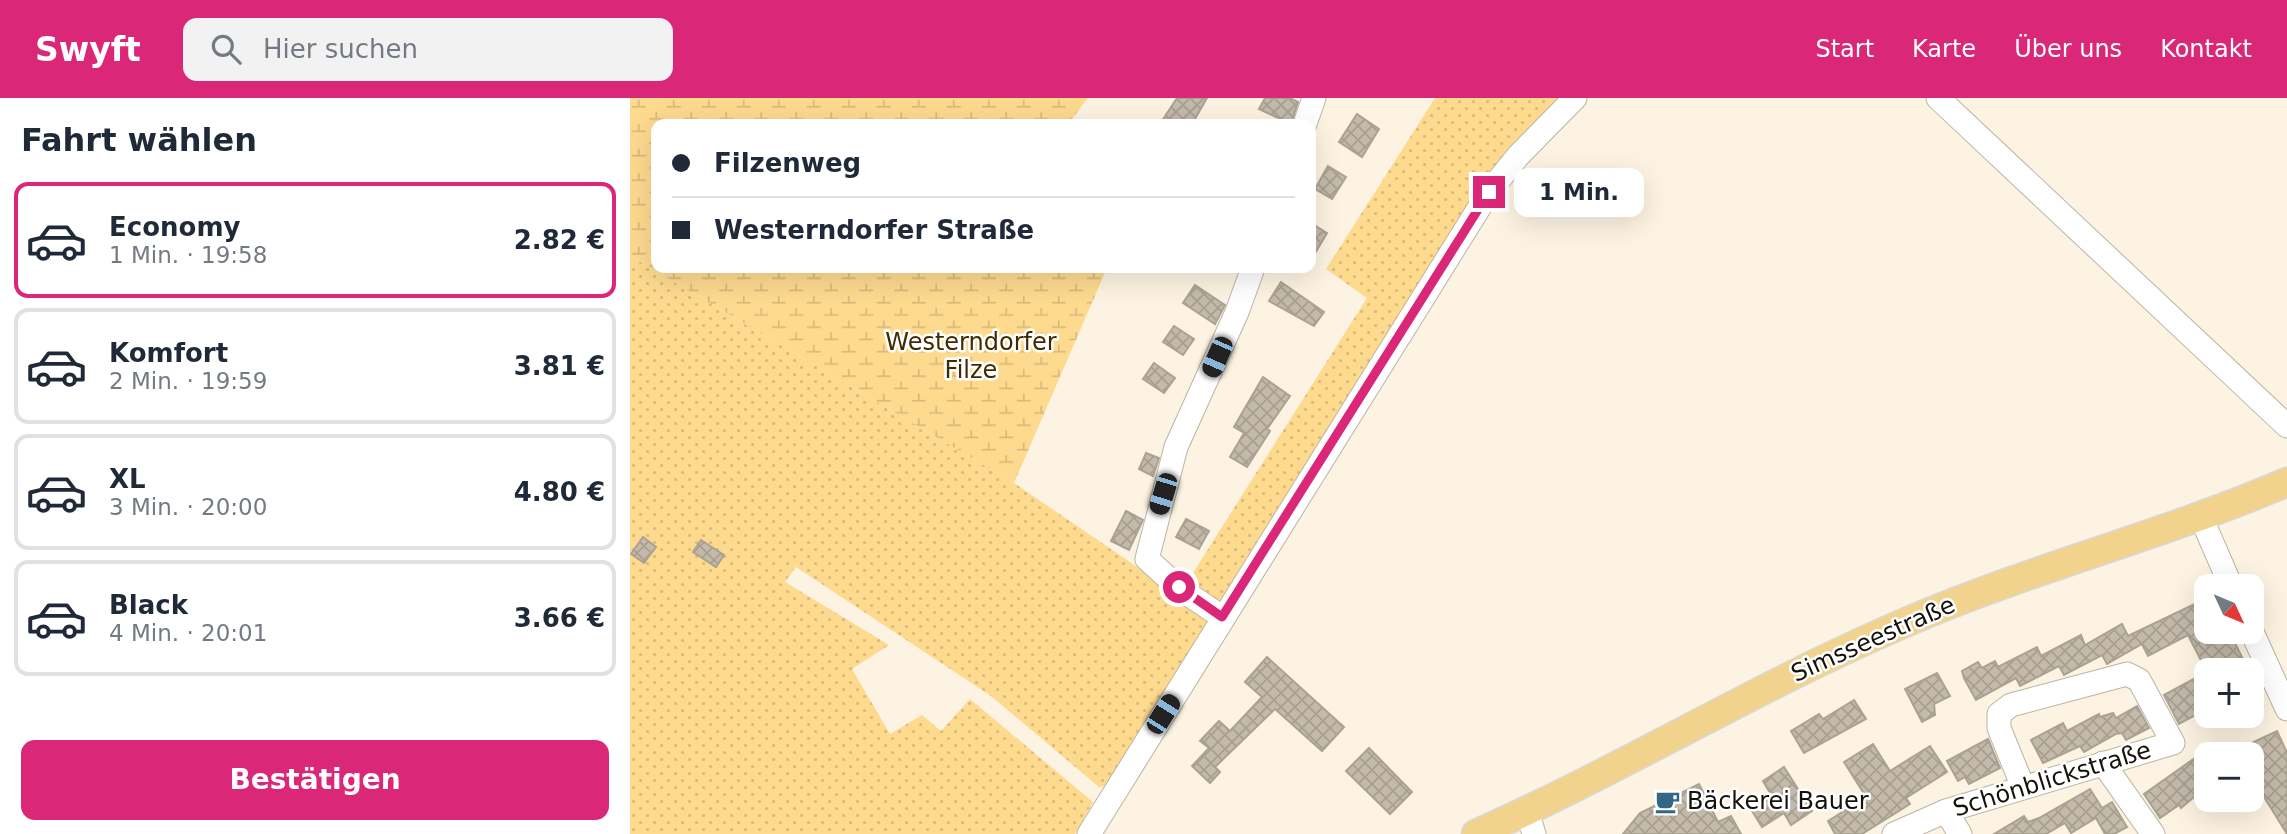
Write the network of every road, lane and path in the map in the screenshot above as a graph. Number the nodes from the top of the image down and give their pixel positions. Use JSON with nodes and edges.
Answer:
{"nodes":[{"id":1,"x":1314,"y":98,"type":"edge"},
{"id":2,"x":1575,"y":98,"type":"edge"},
{"id":3,"x":1938,"y":98,"type":"edge"},
{"id":4,"x":1307,"y":119,"type":"edge"},
{"id":5,"x":1251,"y":273,"type":"edge"},
{"id":6,"x":2287,"y":426,"type":"edge"},
{"id":7,"x":2287,"y":482,"type":"edge"},
{"id":8,"x":2200,"y":515,"type":"junction"},
{"id":9,"x":2226,"y":574,"type":"edge"},
{"id":10,"x":1222,"y":617,"type":"junction"},
{"id":11,"x":2257,"y":644,"type":"edge"},
{"id":12,"x":2287,"y":709,"type":"edge"},
{"id":13,"x":2103,"y":763,"type":"junction"},
{"id":14,"x":2023,"y":787,"type":"junction"},
{"id":15,"x":1946,"y":811,"type":"junction"},
{"id":16,"x":1530,"y":822,"type":"edge"},
{"id":17,"x":1088,"y":834,"type":"edge"},
{"id":18,"x":1476,"y":834,"type":"edge"},
{"id":19,"x":1894,"y":834,"type":"edge"},
{"id":20,"x":1960,"y":834,"type":"edge"},
{"id":21,"x":2153,"y":834,"type":"edge"}],
"edges":[{"from":1,"to":4,"type":"street"},
{"from":2,"to":10,"type":"street"},
{"from":3,"to":6,"type":"street"},
{"from":5,"to":10,"type":"street"},
{"from":7,"to":8,"type":"main road","name":"Simsseestraße"},
{"from":8,"to":9,"type":"street"},
{"from":8,"to":16,"type":"main road","name":"Simsseestraße"},
{"from":10,"to":17,"type":"street"},
{"from":11,"to":12,"type":"street"},
{"from":13,"to":14,"type":"street","name":"Schönblickstraße"},
{"from":13,"to":14,"type":"street","name":"Schönblickstraße"},
{"from":13,"to":21,"type":"street"},
{"from":14,"to":15,"type":"street","name":"Schönblickstraße"},
{"from":15,"to":19,"type":"street","name":"Schönblickstraße"},
{"from":15,"to":20,"type":"street"},
{"from":16,"to":18,"type":"main road","name":"Simsseestraße"}]}
